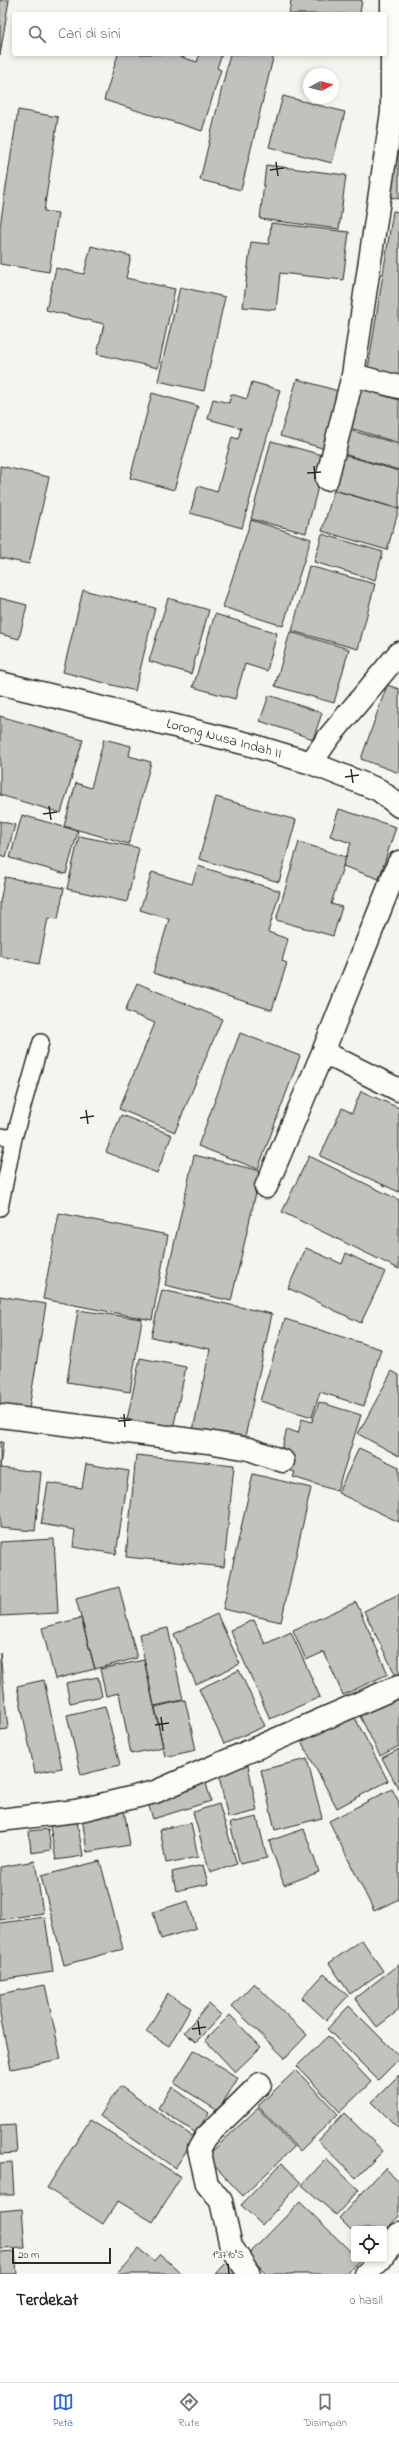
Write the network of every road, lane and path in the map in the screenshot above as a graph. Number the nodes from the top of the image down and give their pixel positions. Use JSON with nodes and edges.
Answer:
{"nodes":[{"id":1,"x":392,"y":0,"type":"edge"},
{"id":2,"x":352,"y":375,"type":"junction"},
{"id":3,"x":399,"y":387,"type":"edge"},
{"id":4,"x":327,"y":479,"type":"dead end"},
{"id":5,"x":399,"y":653,"type":"edge"},
{"id":6,"x":0,"y":683,"type":"edge"},
{"id":7,"x":312,"y":763,"type":"junction"},
{"id":8,"x":399,"y":806,"type":"edge"},
{"id":9,"x":399,"y":862,"type":"edge"},
{"id":10,"x":41,"y":1042,"type":"dead end"},
{"id":11,"x":323,"y":1052,"type":"junction"},
{"id":12,"x":399,"y":1090,"type":"edge"},
{"id":13,"x":7,"y":1137,"type":"edge"},
{"id":14,"x":266,"y":1186,"type":"dead end"},
{"id":15,"x":0,"y":1208,"type":"edge"},
{"id":16,"x":0,"y":1416,"type":"edge"},
{"id":17,"x":283,"y":1461,"type":"dead end"},
{"id":18,"x":399,"y":1686,"type":"edge"},
{"id":19,"x":0,"y":1820,"type":"edge"},
{"id":20,"x":260,"y":2084,"type":"dead end"},
{"id":21,"x":399,"y":2234,"type":"edge"},
{"id":22,"x":387,"y":2251,"type":"edge"},
{"id":23,"x":378,"y":2262,"type":"edge"},
{"id":24,"x":249,"y":2274,"type":"edge"},
{"id":25,"x":366,"y":2274,"type":"edge"}],
"edges":[{"from":1,"to":2,"type":"street"},
{"from":2,"to":3,"type":"street"},
{"from":2,"to":4,"type":"street"},
{"from":5,"to":7,"type":"street"},
{"from":6,"to":7,"type":"street","name":"Lorong Nusa Indah II"},
{"from":7,"to":8,"type":"street","name":"Lorong Nusa Indah II"},
{"from":9,"to":11,"type":"street"},
{"from":10,"to":13,"type":"lane"},
{"from":11,"to":12,"type":"street"},
{"from":11,"to":14,"type":"street"},
{"from":13,"to":15,"type":"lane"},
{"from":16,"to":17,"type":"street"},
{"from":18,"to":19,"type":"street"},
{"from":20,"to":24,"type":"street"},
{"from":21,"to":22,"type":"street"},
{"from":23,"to":25,"type":"street"}]}
